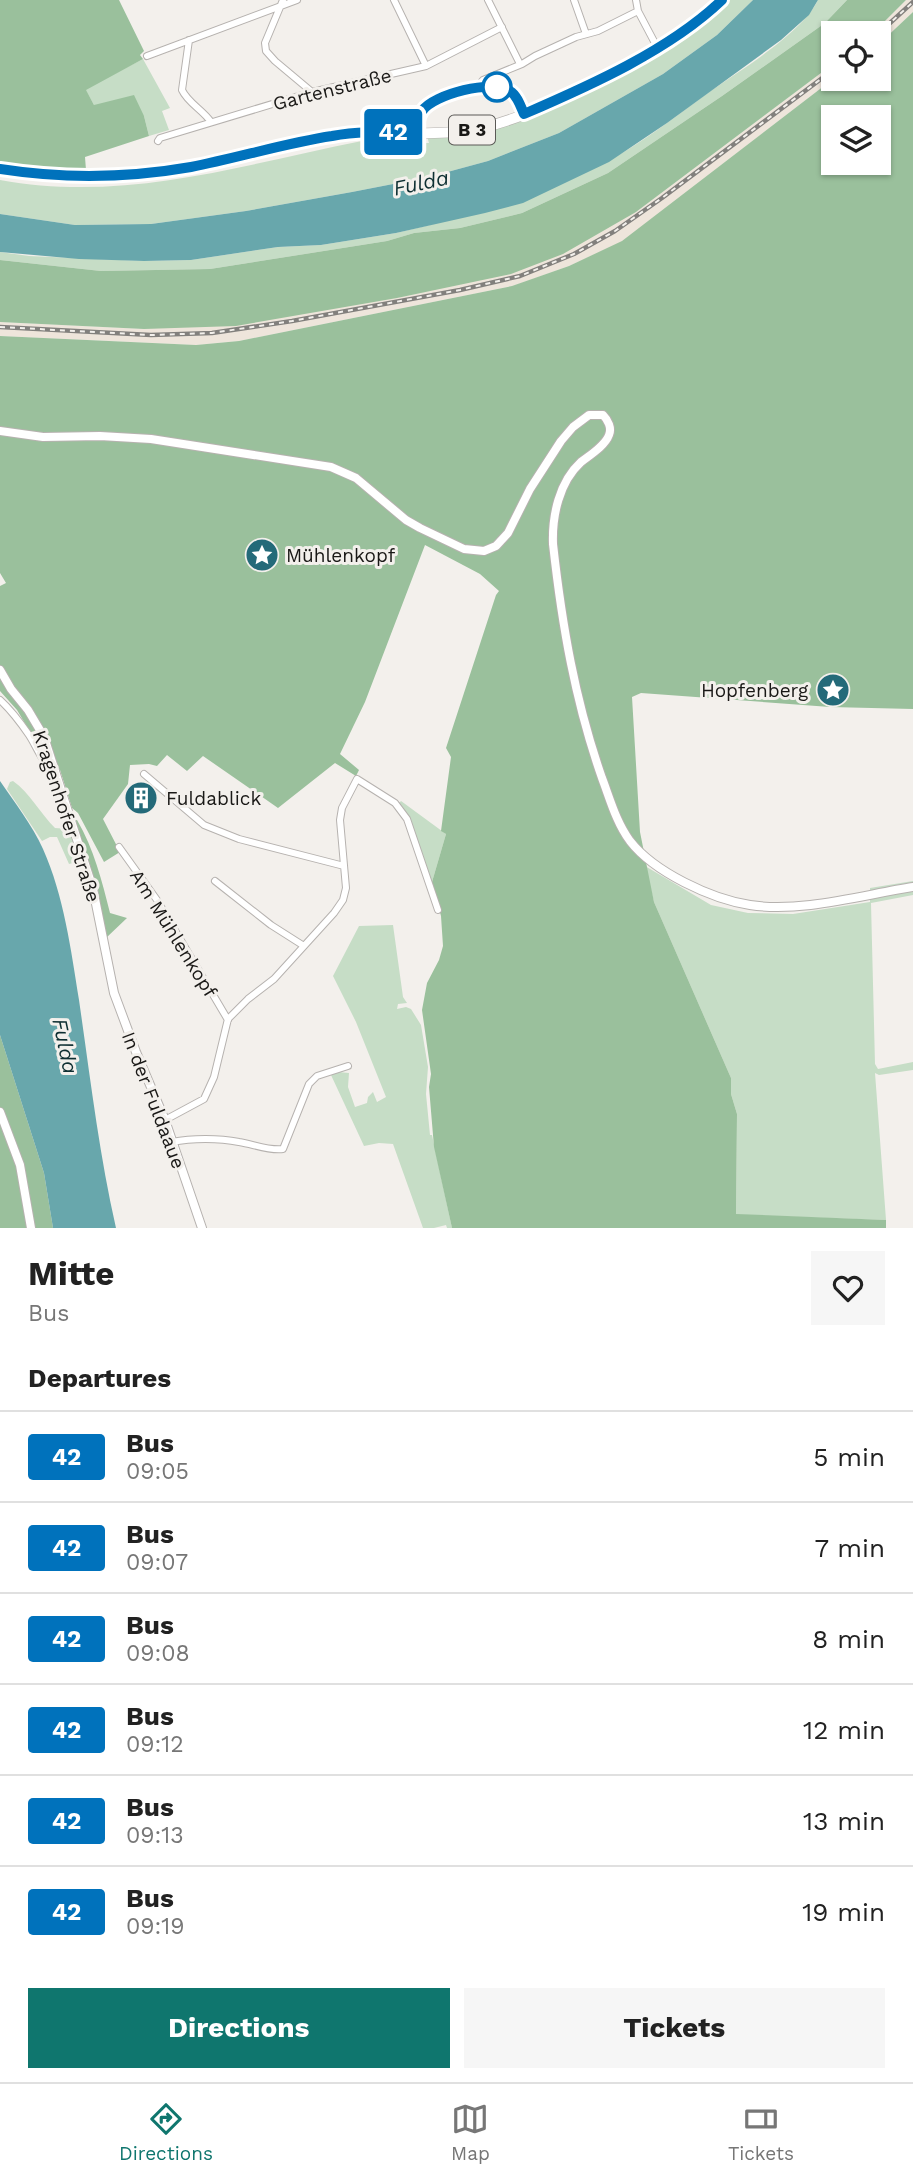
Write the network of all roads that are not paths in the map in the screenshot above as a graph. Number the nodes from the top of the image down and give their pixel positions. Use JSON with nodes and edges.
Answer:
{"nodes":[{"id":1,"x":297,"y":0,"type":"edge"},
{"id":2,"x":394,"y":0,"type":"edge"},
{"id":3,"x":488,"y":0,"type":"edge"},
{"id":4,"x":574,"y":0,"type":"edge"},
{"id":5,"x":636,"y":0,"type":"edge"},
{"id":6,"x":722,"y":0,"type":"edge"},
{"id":7,"x":283,"y":3,"type":"edge"},
{"id":8,"x":638,"y":11,"type":"junction"},
{"id":9,"x":502,"y":27,"type":"junction"},
{"id":10,"x":586,"y":34,"type":"junction"},
{"id":11,"x":189,"y":40,"type":"junction"},
{"id":12,"x":657,"y":47,"type":"junction"},
{"id":13,"x":147,"y":56,"type":"dead end"},
{"id":14,"x":520,"y":64,"type":"junction"},
{"id":15,"x":426,"y":66,"type":"junction"},
{"id":16,"x":478,"y":86,"type":"junction"},
{"id":17,"x":312,"y":92,"type":"junction"},
{"id":18,"x":524,"y":114,"type":"junction"},
{"id":19,"x":211,"y":122,"type":"junction"},
{"id":20,"x":417,"y":132,"type":"junction"},
{"id":21,"x":158,"y":141,"type":"dead end"},
{"id":22,"x":0,"y":170,"type":"edge"},
{"id":23,"x":0,"y":432,"type":"edge"},
{"id":24,"x":0,"y":670,"type":"edge"},
{"id":25,"x":0,"y":699,"type":"edge"},
{"id":26,"x":55,"y":771,"type":"junction"},
{"id":27,"x":144,"y":774,"type":"dead end"},
{"id":28,"x":119,"y":847,"type":"dead end"},
{"id":29,"x":344,"y":866,"type":"junction"},
{"id":30,"x":215,"y":881,"type":"dead end"},
{"id":31,"x":913,"y":887,"type":"edge"},
{"id":32,"x":438,"y":909,"type":"dead end"},
{"id":33,"x":304,"y":947,"type":"junction"},
{"id":34,"x":109,"y":972,"type":"joint"},
{"id":35,"x":228,"y":1020,"type":"junction"},
{"id":36,"x":348,"y":1066,"type":"dead end"},
{"id":37,"x":0,"y":1112,"type":"edge"},
{"id":38,"x":165,"y":1120,"type":"junction"},
{"id":39,"x":172,"y":1142,"type":"junction"},
{"id":40,"x":31,"y":1228,"type":"edge"},
{"id":41,"x":202,"y":1228,"type":"edge"}],
"edges":[{"from":1,"to":7,"type":"street"},
{"from":2,"to":15,"type":"street"},
{"from":3,"to":9,"type":"street"},
{"from":4,"to":10,"type":"street"},
{"from":5,"to":8,"type":"street"},
{"from":6,"to":12,"type":"main road","number":"B 3"},
{"from":7,"to":11,"type":"street"},
{"from":7,"to":17,"type":"street"},
{"from":8,"to":10,"type":"street"},
{"from":8,"to":12,"type":"street"},
{"from":9,"to":14,"type":"street"},
{"from":9,"to":15,"type":"street","name":"Gartenstraße"},
{"from":10,"to":14,"type":"street"},
{"from":11,"to":13,"type":"street"},
{"from":11,"to":19,"type":"street"},
{"from":12,"to":18,"type":"main road","number":"B 3"},
{"from":14,"to":16,"type":"street"},
{"from":15,"to":17,"type":"street","name":"Gartenstraße"},
{"from":16,"to":18,"type":"street"},
{"from":16,"to":20,"type":"street"},
{"from":17,"to":19,"type":"street","name":"Gartenstraße"},
{"from":18,"to":20,"type":"main road","number":"B 3"},
{"from":19,"to":21,"type":"street","name":"Gartenstraße"},
{"from":20,"to":22,"type":"main road","number":"B 3"},
{"from":23,"to":31,"type":"street"},
{"from":24,"to":26,"type":"street","name":"Kragenhofer Straße"},
{"from":25,"to":26,"type":"street"},
{"from":26,"to":34,"type":"street","name":"Kragenhofer Straße"},
{"from":27,"to":29,"type":"street"},
{"from":28,"to":35,"type":"street","name":"Am Mühlenkopf"},
{"from":29,"to":32,"type":"street"},
{"from":29,"to":33,"type":"street"},
{"from":30,"to":33,"type":"street"},
{"from":33,"to":35,"type":"street"},
{"from":34,"to":38,"type":"street","name":"In der Fuldaaue"},
{"from":35,"to":38,"type":"street"},
{"from":36,"to":39,"type":"street"},
{"from":37,"to":40,"type":"street"},
{"from":38,"to":39,"type":"street","name":"In der Fuldaaue"},
{"from":39,"to":41,"type":"street","name":"In der Fuldaaue"}]}
